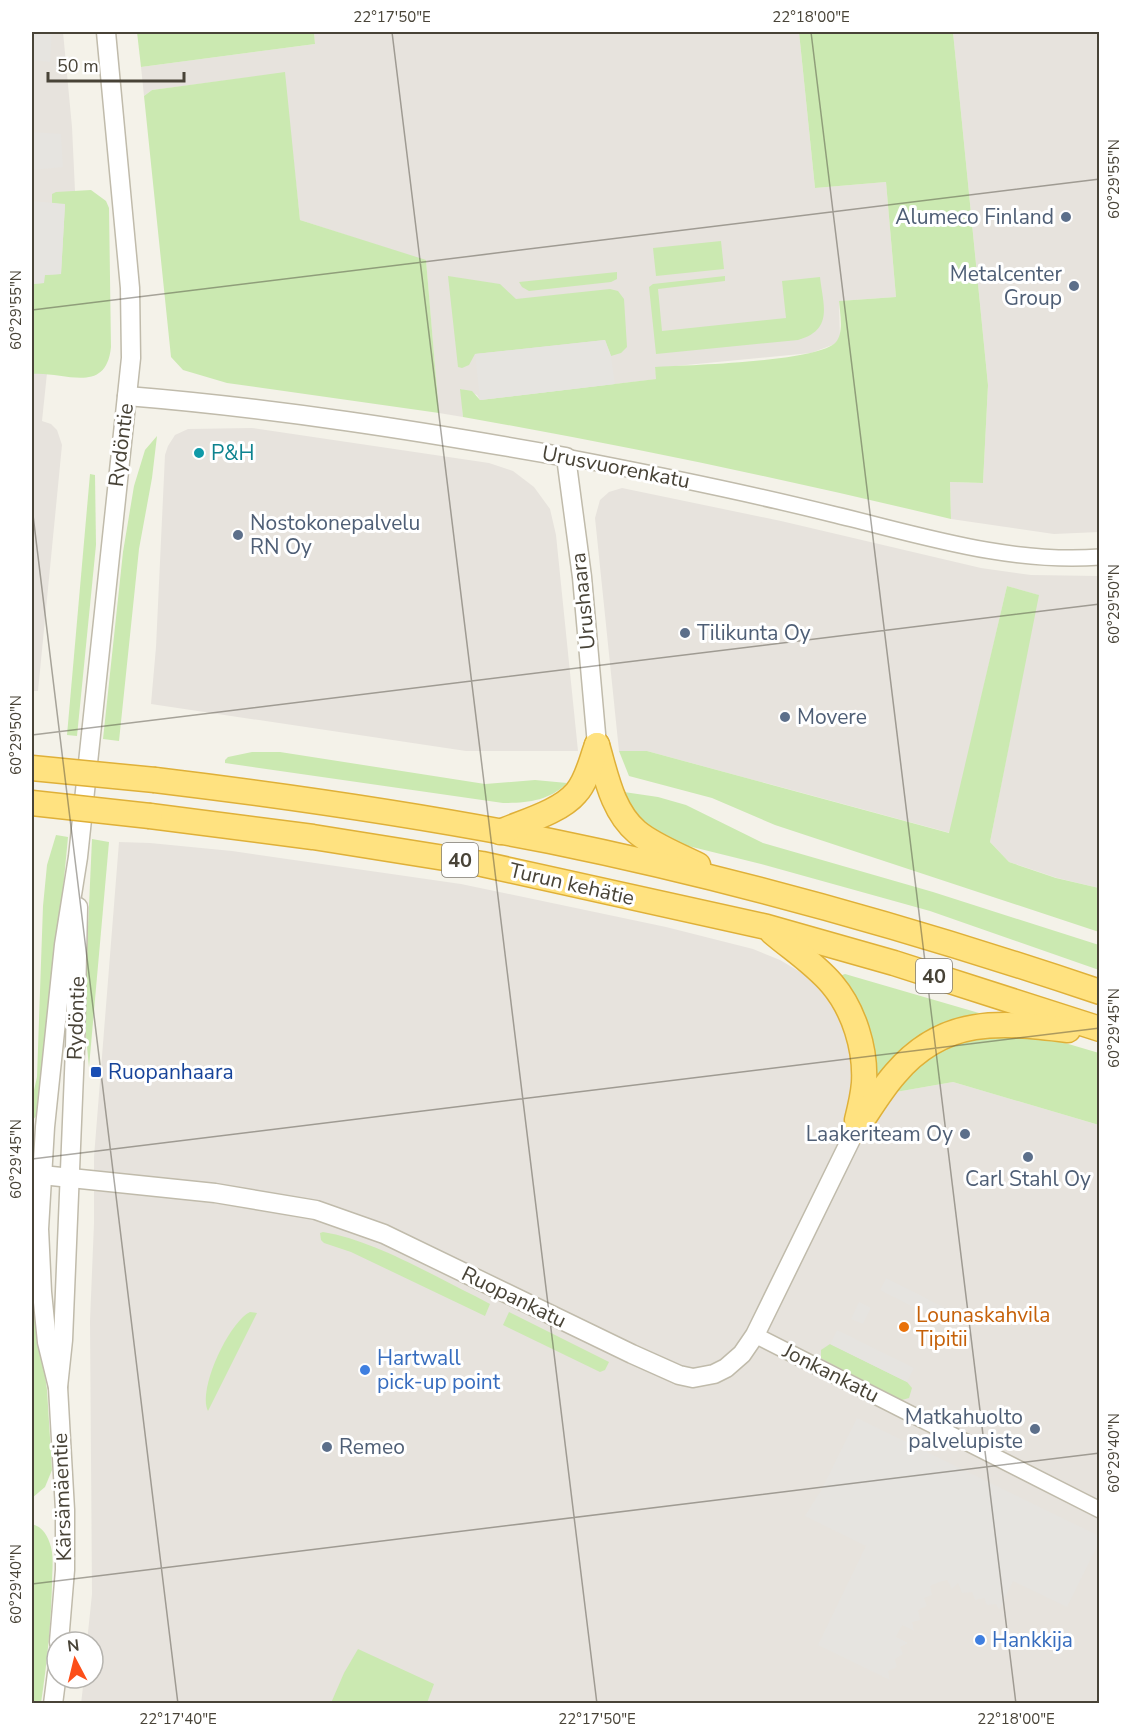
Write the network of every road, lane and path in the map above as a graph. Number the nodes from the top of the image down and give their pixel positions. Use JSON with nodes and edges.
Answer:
{"nodes":[{"id":1,"x":106,"y":32,"type":"edge"},
{"id":2,"x":127,"y":396,"type":"junction"},
{"id":3,"x":566,"y":457,"type":"junction"},
{"id":4,"x":1100,"y":557,"type":"edge"},
{"id":5,"x":597,"y":745,"type":"junction"},
{"id":6,"x":32,"y":768,"type":"edge"},
{"id":7,"x":32,"y":803,"type":"edge"},
{"id":8,"x":500,"y":832,"type":"junction"},
{"id":9,"x":78,"y":857,"type":"junction"},
{"id":10,"x":732,"y":883,"type":"junction"},
{"id":11,"x":767,"y":927,"type":"junction"},
{"id":12,"x":1100,"y":992,"type":"edge"},
{"id":13,"x":1100,"y":1032,"type":"edge"},
{"id":14,"x":855,"y":1131,"type":"junction"},
{"id":15,"x":37,"y":1174,"type":"edge"},
{"id":16,"x":69,"y":1179,"type":"junction"},
{"id":17,"x":755,"y":1335,"type":"junction"},
{"id":18,"x":58,"y":1387,"type":"junction"},
{"id":19,"x":1100,"y":1510,"type":"edge"},
{"id":20,"x":61,"y":1630,"type":"edge"}],
"edges":[{"from":1,"to":2,"type":"street","name":"Rydöntie"},
{"from":2,"to":3,"type":"street","name":"Urusvuorenkatu"},
{"from":2,"to":9,"type":"street","name":"Rydöntie"},
{"from":3,"to":4,"type":"street","name":"Urusvuorenkatu"},
{"from":3,"to":5,"type":"street","name":"Urushaara"},
{"from":5,"to":8,"type":"highway"},
{"from":5,"to":10,"type":"highway"},
{"from":6,"to":8,"type":"highway","name":"Turun kehätie","number":"40","bridge":true},
{"from":7,"to":11,"type":"highway","name":"Turun kehätie","number":"40","bridge":true},
{"from":8,"to":10,"type":"highway","name":"Turun kehätie","number":"40"},
{"from":9,"to":15,"type":"street","name":"Rydöntie"},
{"from":9,"to":16,"type":"street","name":"Rydöntie"},
{"from":10,"to":12,"type":"highway","name":"Turun kehätie","number":"40"},
{"from":11,"to":13,"type":"highway","name":"Turun kehätie","number":"40"},
{"from":11,"to":14,"type":"highway"},
{"from":13,"to":14,"type":"highway"},
{"from":14,"to":17,"type":"street","name":"Ruopankatu"},
{"from":15,"to":16,"type":"street","name":"Ruopankatu"},
{"from":15,"to":18,"type":"street","name":"Kärsämäentie"},
{"from":16,"to":17,"type":"street","name":"Ruopankatu"},
{"from":16,"to":18,"type":"street","name":"Kärsämäentie"},
{"from":17,"to":19,"type":"street","name":"Jonkankatu"},
{"from":18,"to":20,"type":"street","name":"Kärsämäentie"}]}
